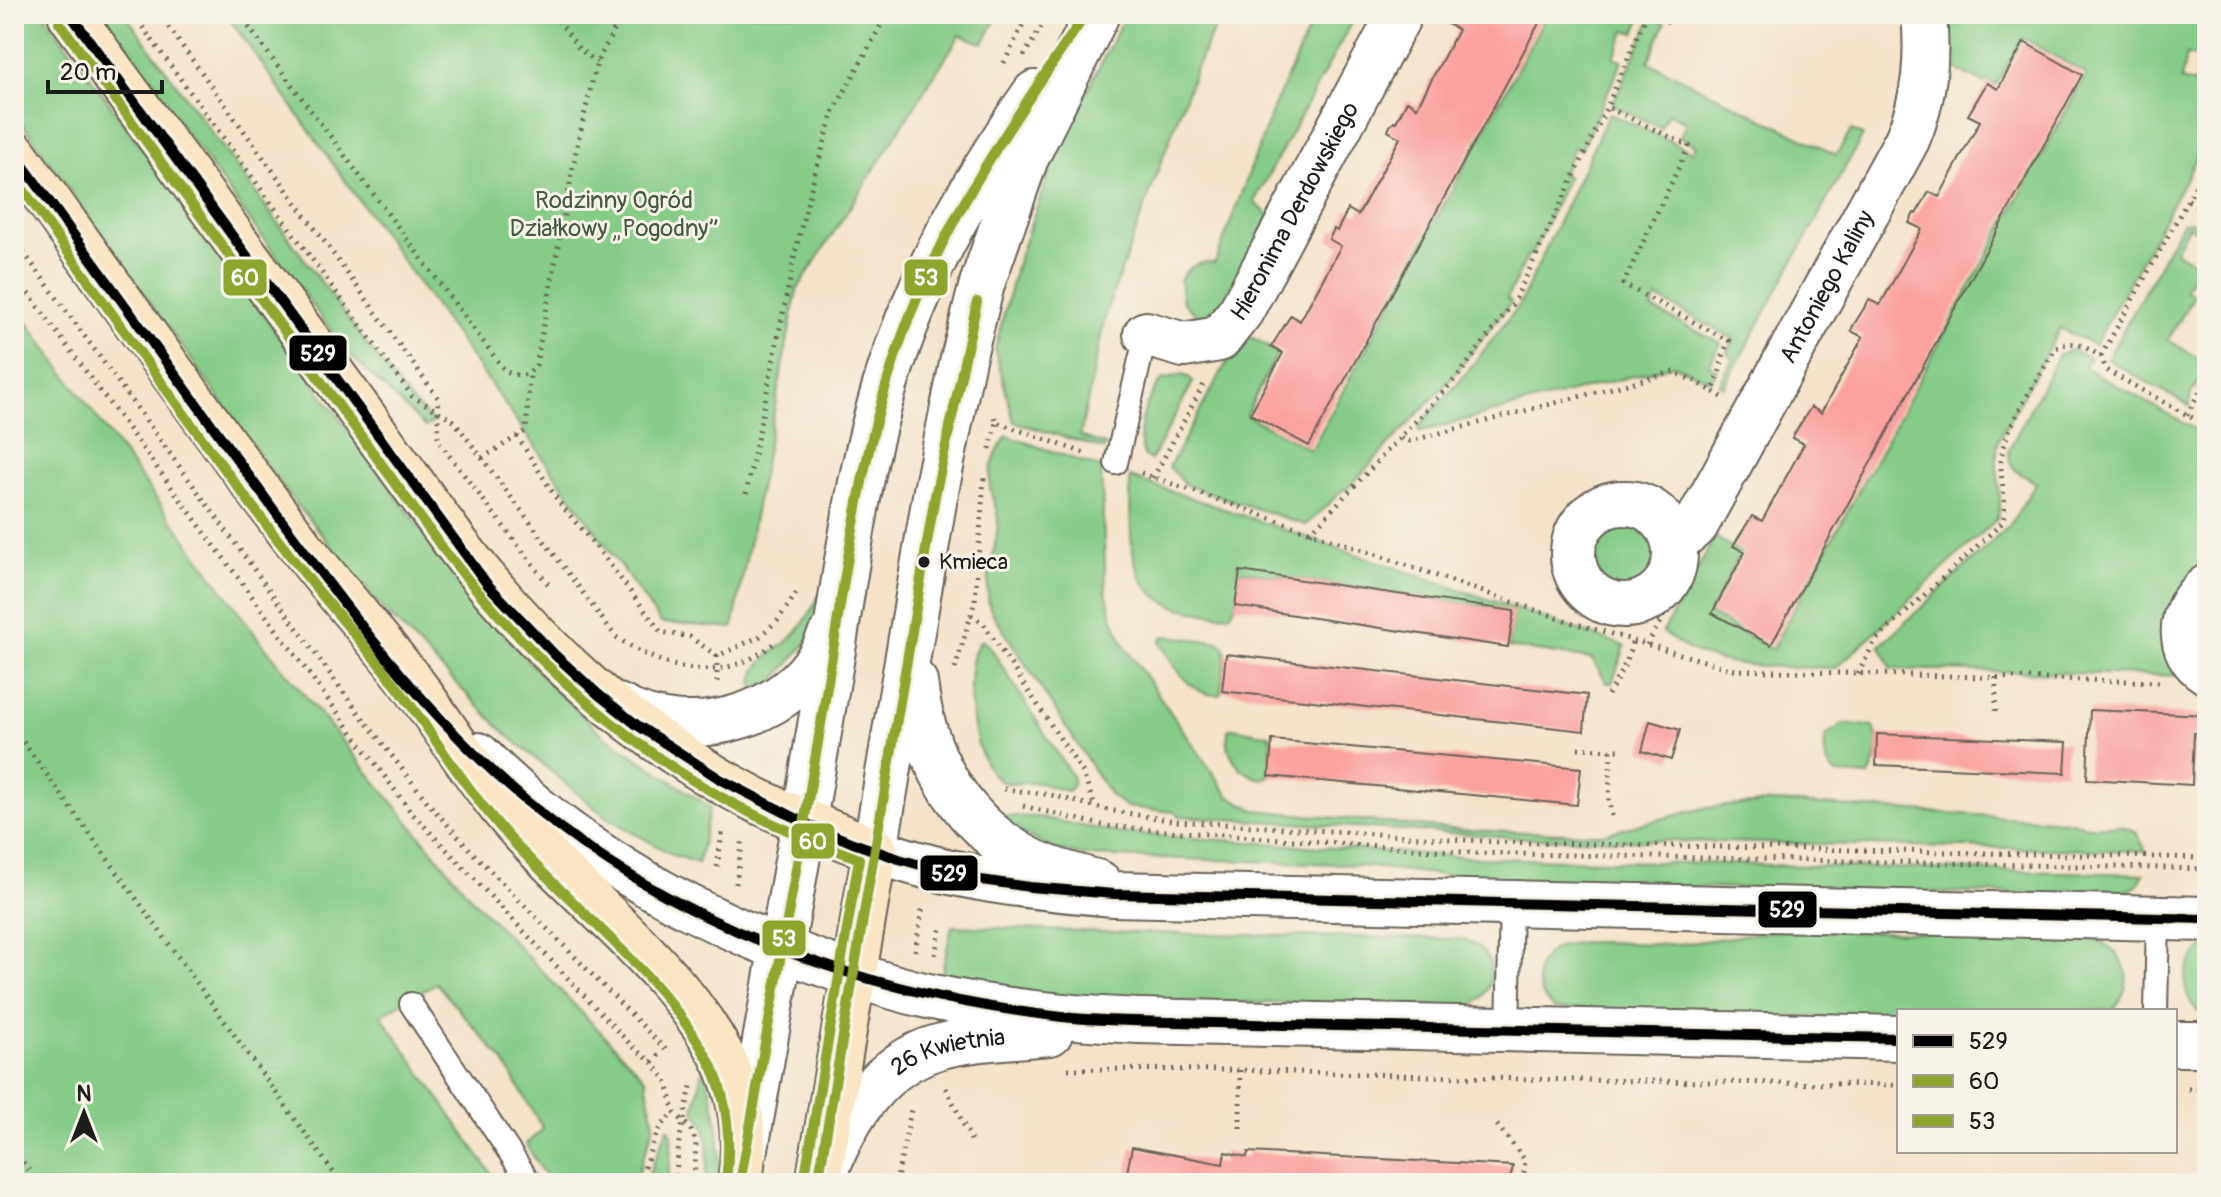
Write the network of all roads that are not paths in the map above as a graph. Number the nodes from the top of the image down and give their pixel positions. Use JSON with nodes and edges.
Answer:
{"nodes":[{"id":1,"x":70,"y":14,"type":"edge"},
{"id":2,"x":1086,"y":14,"type":"edge"},
{"id":3,"x":1097,"y":14,"type":"edge"},
{"id":4,"x":1400,"y":14,"type":"edge"},
{"id":5,"x":1924,"y":14,"type":"edge"},
{"id":6,"x":14,"y":153,"type":"edge"},
{"id":7,"x":1146,"y":334,"type":"joint"},
{"id":8,"x":1116,"y":463,"type":"road end"},
{"id":9,"x":1673,"y":535,"type":"dead end"},
{"id":10,"x":2207,"y":587,"type":"edge"},
{"id":11,"x":838,"y":615,"type":"junction"},
{"id":12,"x":912,"y":636,"type":"junction"},
{"id":13,"x":2207,"y":672,"type":"edge"},
{"id":14,"x":414,"y":685,"type":"junction"},
{"id":15,"x":596,"y":693,"type":"junction"},
{"id":16,"x":804,"y":822,"type":"junction"},
{"id":17,"x":875,"y":850,"type":"junction"},
{"id":18,"x":1139,"y":894,"type":"junction"},
{"id":19,"x":1511,"y":903,"type":"junction"},
{"id":20,"x":2158,"y":918,"type":"junction"},
{"id":21,"x":2207,"y":919,"type":"edge"},
{"id":22,"x":782,"y":949,"type":"junction"},
{"id":23,"x":855,"y":975,"type":"junction"},
{"id":24,"x":411,"y":1004,"type":"dead end"},
{"id":25,"x":2156,"y":1009,"type":"edge"},
{"id":26,"x":1139,"y":1021,"type":"junction"},
{"id":27,"x":1508,"y":1030,"type":"junction"},
{"id":28,"x":1897,"y":1038,"type":"edge"},
{"id":29,"x":2177,"y":1044,"type":"edge"},
{"id":30,"x":2207,"y":1044,"type":"edge"},
{"id":31,"x":742,"y":1171,"type":"edge"},
{"id":32,"x":530,"y":1183,"type":"edge"},
{"id":33,"x":819,"y":1183,"type":"edge"}],
"edges":[{"from":1,"to":15,"type":"main road"},
{"from":2,"to":11,"type":"street"},
{"from":3,"to":12,"type":"street"},
{"from":4,"to":7,"type":"street","name":"Hieronima Derdowskiego"},
{"from":5,"to":9,"type":"street","name":"Antoniego Kaliny"},
{"from":6,"to":14,"type":"main road"},
{"from":7,"to":8,"type":"lane"},
{"from":10,"to":13,"type":"street"},
{"from":11,"to":15,"type":"street"},
{"from":11,"to":16,"type":"street"},
{"from":12,"to":17,"type":"street"},
{"from":12,"to":18,"type":"street"},
{"from":14,"to":22,"type":"street"},
{"from":14,"to":31,"type":"main road"},
{"from":15,"to":16,"type":"main road"},
{"from":16,"to":17,"type":"main road"},
{"from":16,"to":22,"type":"street"},
{"from":17,"to":18,"type":"street"},
{"from":17,"to":23,"type":"main road"},
{"from":18,"to":19,"type":"street"},
{"from":19,"to":20,"type":"street"},
{"from":19,"to":27,"type":"lane"},
{"from":20,"to":21,"type":"street"},
{"from":20,"to":25,"type":"lane"},
{"from":22,"to":23,"type":"street"},
{"from":22,"to":31,"type":"street"},
{"from":23,"to":26,"type":"street","name":"26 Kwietnia"},
{"from":23,"to":33,"type":"main road"},
{"from":24,"to":32,"type":"lane"},
{"from":26,"to":27,"type":"street","name":"26 Kwietnia"},
{"from":26,"to":33,"type":"street","name":"26 Kwietnia"},
{"from":27,"to":28,"type":"street","name":"26 Kwietnia"},
{"from":29,"to":30,"type":"street"}]}
